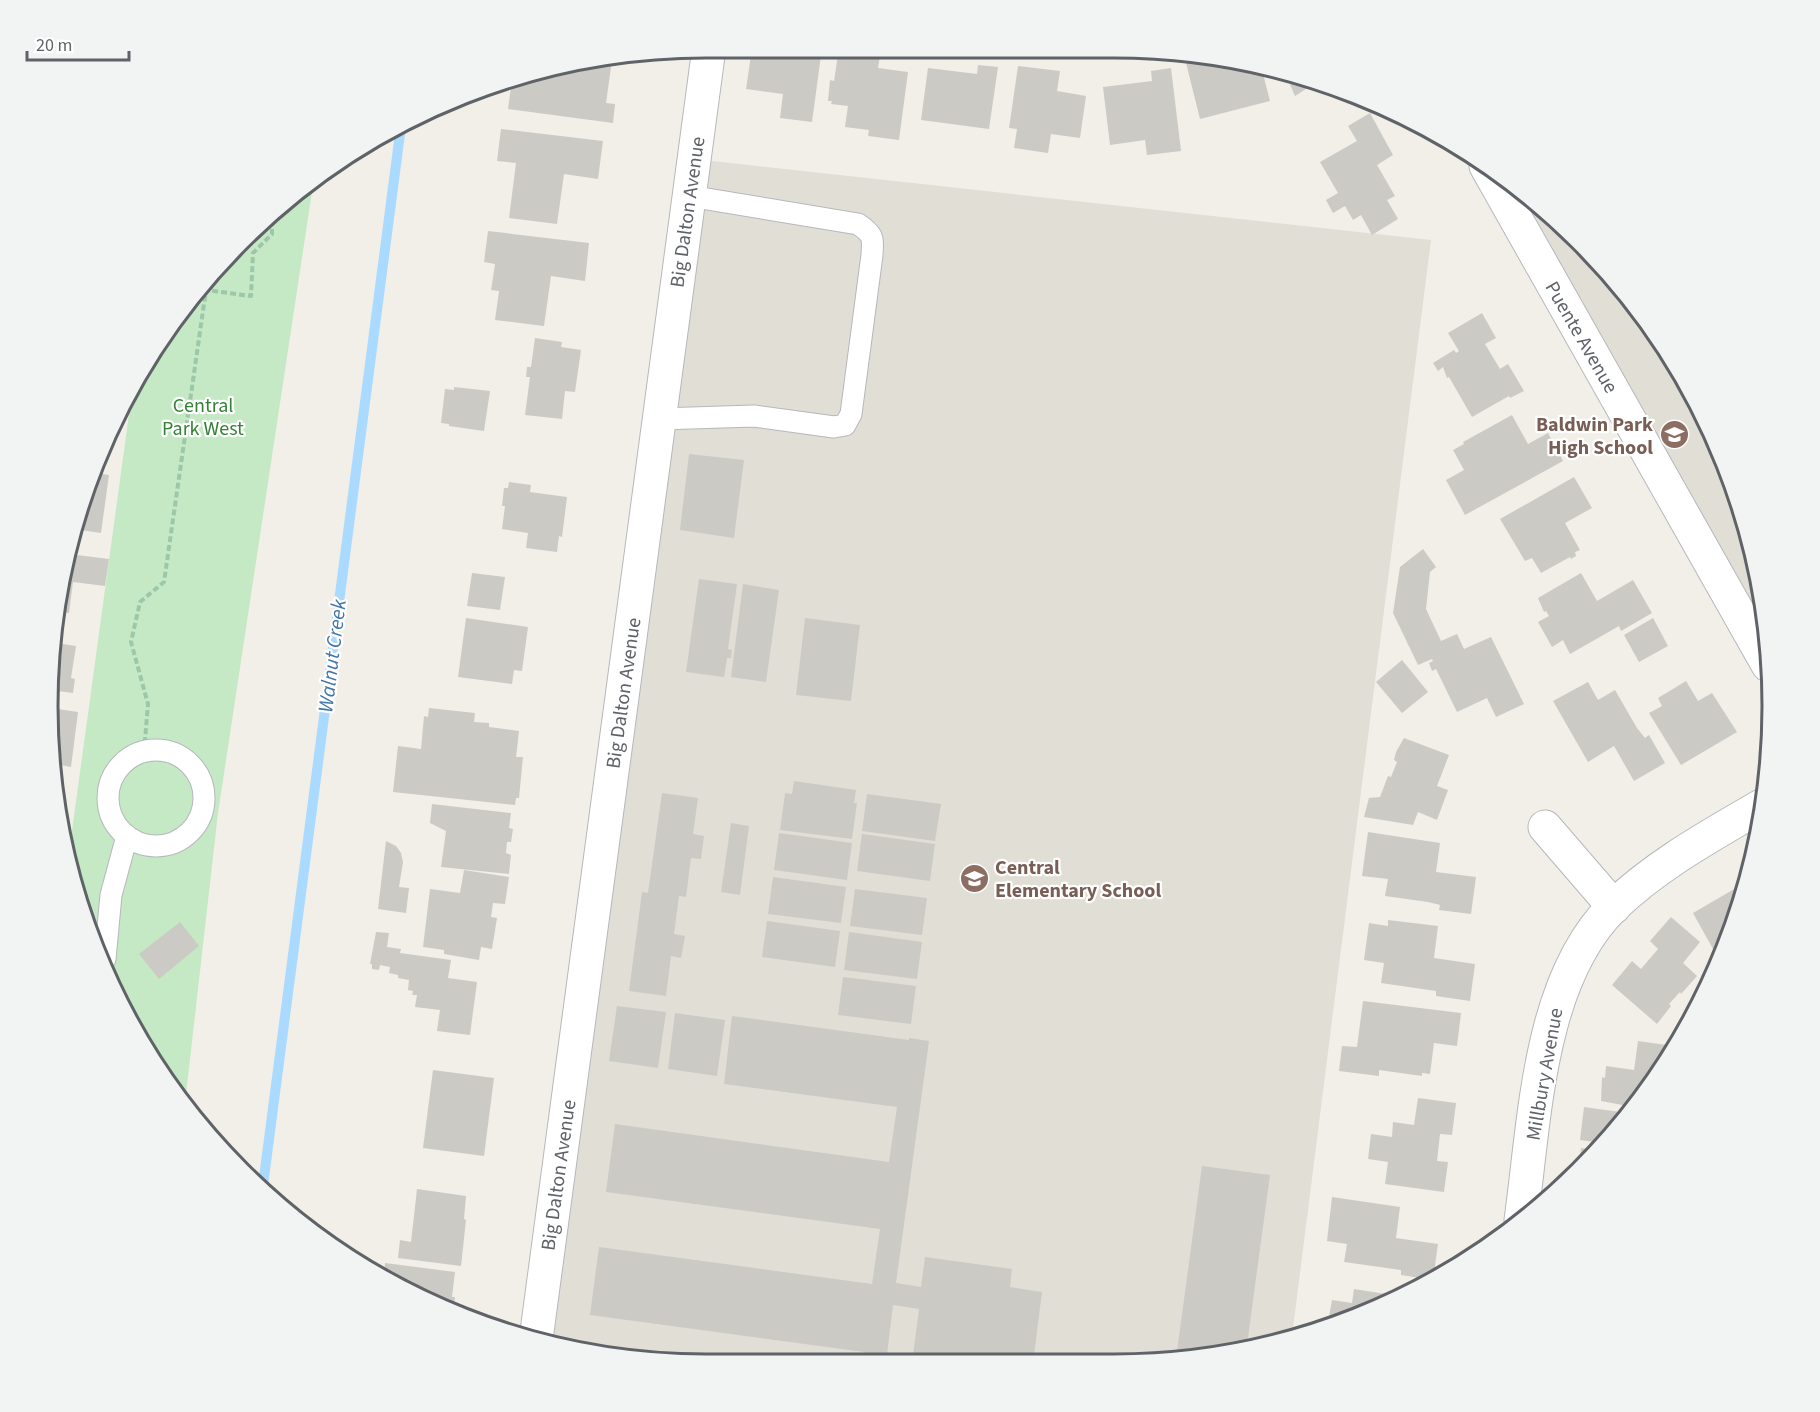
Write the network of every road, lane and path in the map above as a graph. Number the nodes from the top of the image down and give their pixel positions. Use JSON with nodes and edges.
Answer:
{"nodes":[{"id":1,"x":708,"y":58,"type":"edge"},
{"id":2,"x":1496,"y":183,"type":"edge"},
{"id":3,"x":689,"y":196,"type":"junction"},
{"id":4,"x":272,"y":226,"type":"edge"},
{"id":5,"x":210,"y":290,"type":"edge"},
{"id":6,"x":206,"y":294,"type":"edge"},
{"id":7,"x":659,"y":419,"type":"junction"},
{"id":8,"x":1759,"y":648,"type":"edge"},
{"id":9,"x":144,"y":752,"type":"junction"},
{"id":10,"x":1753,"y":811,"type":"edge"},
{"id":11,"x":1545,"y":827,"type":"dead end"},
{"id":12,"x":127,"y":836,"type":"junction"},
{"id":13,"x":1614,"y":907,"type":"junction"},
{"id":14,"x":106,"y":949,"type":"edge"},
{"id":15,"x":1523,"y":1208,"type":"edge"},
{"id":16,"x":537,"y":1331,"type":"edge"}],
"edges":[{"from":1,"to":3,"type":"street","name":"Big Dalton Avenue"},
{"from":2,"to":8,"type":"street","name":"Puente Avenue"},
{"from":3,"to":7,"type":"street","name":"Big Dalton Avenue"},
{"from":3,"to":7,"type":"lane"},
{"from":4,"to":5,"type":"path"},
{"from":6,"to":9,"type":"path"},
{"from":7,"to":16,"type":"street","name":"Big Dalton Avenue"},
{"from":9,"to":12,"type":"lane"},
{"from":9,"to":12,"type":"lane"},
{"from":10,"to":13,"type":"street","name":"Millbury Avenue"},
{"from":11,"to":13,"type":"street"},
{"from":12,"to":14,"type":"lane"},
{"from":13,"to":15,"type":"street","name":"Millbury Avenue"}]}
